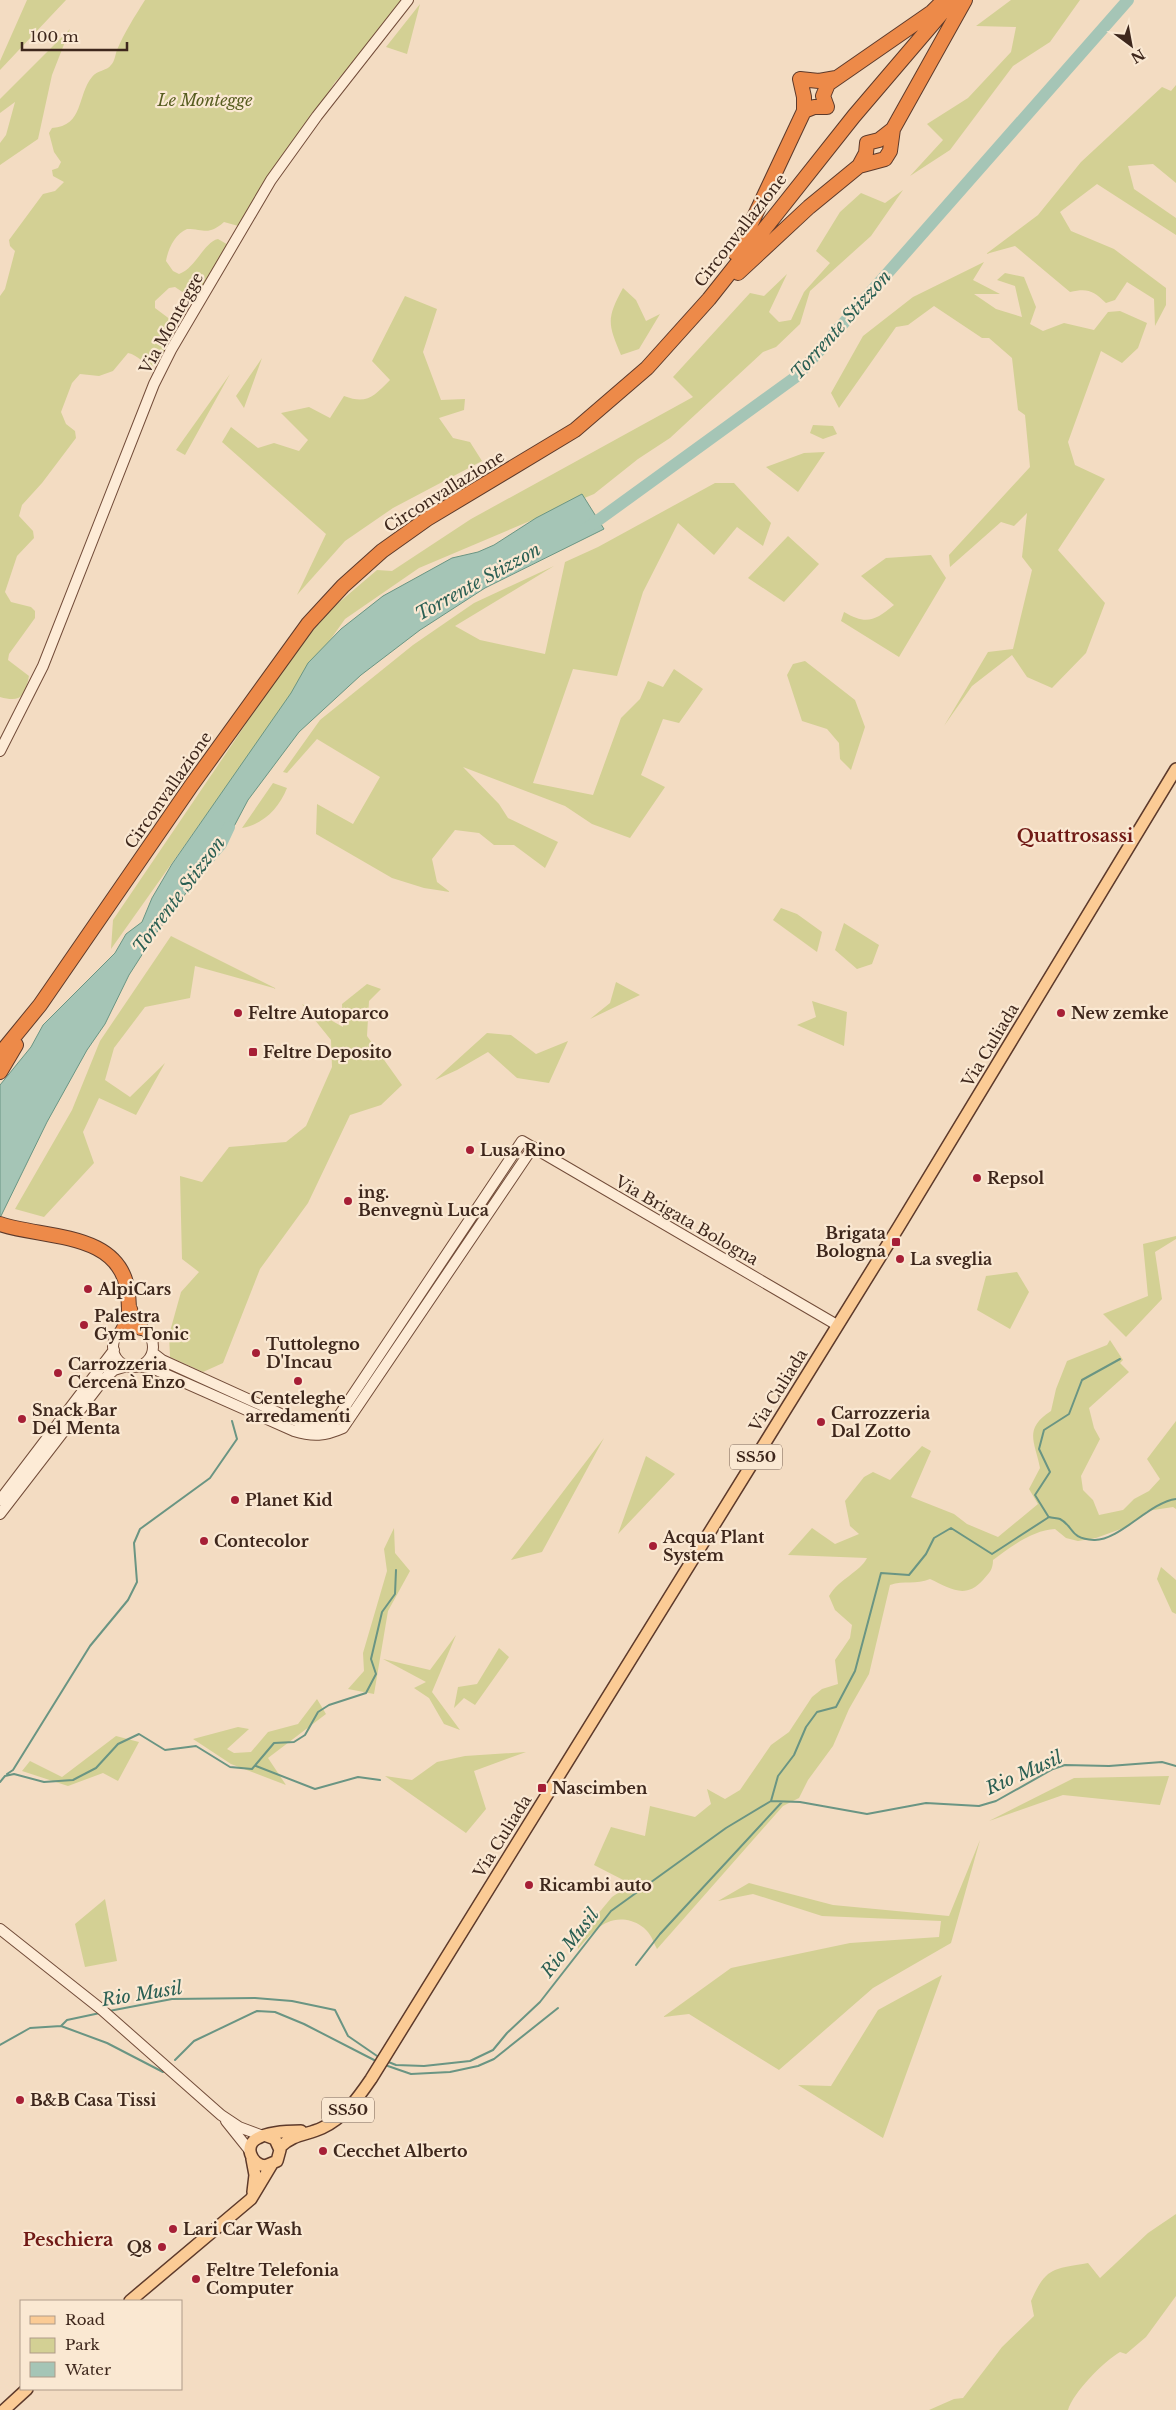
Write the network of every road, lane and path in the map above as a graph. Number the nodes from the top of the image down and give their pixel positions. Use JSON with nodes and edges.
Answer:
{"nodes":[{"id":1,"x":408,"y":0,"type":"edge"},
{"id":2,"x":944,"y":0,"type":"edge"},
{"id":3,"x":953,"y":0,"type":"edge"},
{"id":4,"x":965,"y":0,"type":"edge"},
{"id":5,"x":836,"y":78,"type":"junction"},
{"id":6,"x":804,"y":111,"type":"junction"},
{"id":7,"x":893,"y":129,"type":"junction"},
{"id":8,"x":859,"y":166,"type":"junction"},
{"id":9,"x":721,"y":284,"type":"junction"},
{"id":10,"x":0,"y":751,"type":"edge"},
{"id":11,"x":1176,"y":769,"type":"edge"},
{"id":12,"x":40,"y":1005,"type":"junction"},
{"id":13,"x":0,"y":1054,"type":"edge"},
{"id":14,"x":0,"y":1072,"type":"edge"},
{"id":15,"x":533,"y":1147,"type":"junction"},
{"id":16,"x":0,"y":1224,"type":"edge"},
{"id":17,"x":129,"y":1308,"type":"junction"},
{"id":18,"x":837,"y":1325,"type":"junction"},
{"id":19,"x":141,"y":1328,"type":"junction"},
{"id":20,"x":123,"y":1330,"type":"junction"},
{"id":21,"x":114,"y":1350,"type":"junction"},
{"id":22,"x":153,"y":1353,"type":"junction"},
{"id":23,"x":127,"y":1366,"type":"junction"},
{"id":24,"x":139,"y":1366,"type":"junction"},
{"id":25,"x":0,"y":1500,"type":"edge"},
{"id":26,"x":0,"y":1514,"type":"edge"},
{"id":27,"x":0,"y":1929,"type":"edge"},
{"id":28,"x":220,"y":2115,"type":"junction"},
{"id":29,"x":306,"y":2132,"type":"junction"},
{"id":30,"x":265,"y":2136,"type":"junction"},
{"id":31,"x":280,"y":2146,"type":"junction"},
{"id":32,"x":251,"y":2155,"type":"junction"},
{"id":33,"x":272,"y":2164,"type":"junction"},
{"id":34,"x":252,"y":2199,"type":"junction"},
{"id":35,"x":131,"y":2300,"type":"edge"},
{"id":36,"x":26,"y":2390,"type":"edge"},
{"id":37,"x":4,"y":2410,"type":"edge"}],
"edges":[{"from":1,"to":10,"type":"street","name":"Via Montegge"},
{"from":2,"to":5,"type":"highway"},
{"from":3,"to":9,"type":"highway","name":"Circonvallazione"},
{"from":4,"to":7,"type":"highway"},
{"from":5,"to":6,"type":"highway"},
{"from":5,"to":6,"type":"highway"},
{"from":6,"to":9,"type":"highway"},
{"from":7,"to":8,"type":"highway"},
{"from":7,"to":8,"type":"highway"},
{"from":8,"to":9,"type":"highway"},
{"from":9,"to":12,"type":"highway","name":"Circonvallazione"},
{"from":11,"to":18,"type":"main road","name":"Via Culiada","number":"SS50"},
{"from":12,"to":13,"type":"highway","name":"Circonvallazione"},
{"from":12,"to":14,"type":"highway"},
{"from":15,"to":18,"type":"street","name":"Via Brigata Bologna"},
{"from":15,"to":22,"type":"street","name":"Via Brigata Bologna"},
{"from":15,"to":24,"type":"street"},
{"from":16,"to":17,"type":"highway"},
{"from":17,"to":19,"type":"highway"},
{"from":17,"to":20,"type":"highway"},
{"from":18,"to":29,"type":"main road","name":"Via Culiada","number":"SS50"},
{"from":19,"to":20,"type":"street"},
{"from":19,"to":22,"type":"street"},
{"from":20,"to":21,"type":"street"},
{"from":21,"to":23,"type":"street"},
{"from":21,"to":25,"type":"street"},
{"from":22,"to":24,"type":"street"},
{"from":23,"to":24,"type":"street"},
{"from":23,"to":26,"type":"street"},
{"from":27,"to":28,"type":"street"},
{"from":28,"to":30,"type":"street"},
{"from":28,"to":32,"type":"street"},
{"from":29,"to":30,"type":"main road","name":"Via Culiada","number":"SS50"},
{"from":29,"to":31,"type":"main road","name":"Via Culiada","number":"SS50"},
{"from":30,"to":31,"type":"main road"},
{"from":30,"to":32,"type":"main road"},
{"from":31,"to":33,"type":"main road"},
{"from":32,"to":33,"type":"main road"},
{"from":32,"to":34,"type":"main road"},
{"from":33,"to":34,"type":"main road"},
{"from":34,"to":35,"type":"main road"},
{"from":36,"to":37,"type":"main road"}]}
